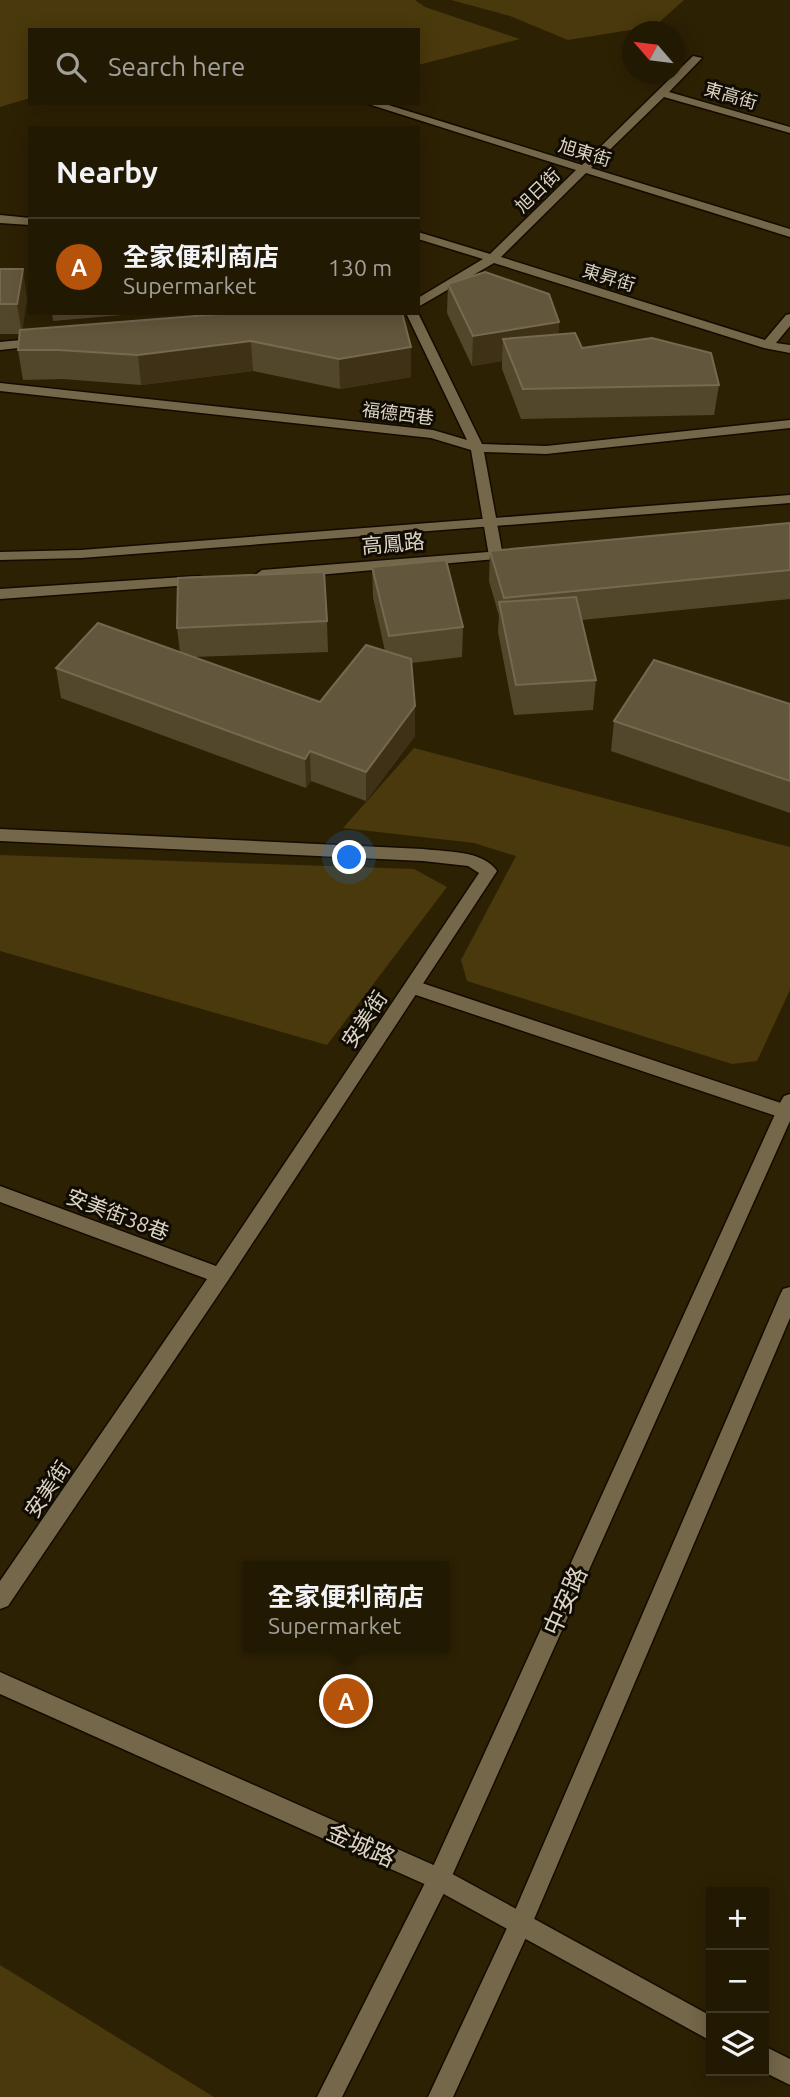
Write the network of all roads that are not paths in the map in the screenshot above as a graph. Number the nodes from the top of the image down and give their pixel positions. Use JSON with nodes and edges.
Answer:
{"nodes":[{"id":1,"x":697,"y":58,"type":"dead end"},
{"id":2,"x":662,"y":93,"type":"junction"},
{"id":3,"x":376,"y":105,"type":"edge"},
{"id":4,"x":790,"y":130,"type":"edge"},
{"id":5,"x":582,"y":170,"type":"junction"},
{"id":6,"x":0,"y":219,"type":"edge"},
{"id":7,"x":28,"y":222,"type":"edge"},
{"id":8,"x":790,"y":233,"type":"edge"},
{"id":9,"x":420,"y":236,"type":"edge"},
{"id":10,"x":492,"y":258,"type":"junction"},
{"id":11,"x":420,"y":302,"type":"edge"},
{"id":12,"x":413,"y":315,"type":"edge"},
{"id":13,"x":790,"y":318,"type":"edge"},
{"id":14,"x":54,"y":341,"type":"edge"},
{"id":15,"x":768,"y":345,"type":"junction"},
{"id":16,"x":0,"y":346,"type":"edge"},
{"id":17,"x":790,"y":349,"type":"edge"},
{"id":18,"x":0,"y":387,"type":"edge"},
{"id":19,"x":790,"y":424,"type":"edge"},
{"id":20,"x":477,"y":449,"type":"junction"},
{"id":21,"x":790,"y":499,"type":"edge"},
{"id":22,"x":490,"y":522,"type":"junction"},
{"id":23,"x":522,"y":554,"type":"edge"},
{"id":24,"x":0,"y":556,"type":"edge"},
{"id":25,"x":496,"y":556,"type":"junction"},
{"id":26,"x":249,"y":576,"type":"edge"},
{"id":27,"x":208,"y":580,"type":"edge"},
{"id":28,"x":0,"y":594,"type":"edge"},
{"id":29,"x":0,"y":835,"type":"edge"},
{"id":30,"x":413,"y":987,"type":"junction"},
{"id":31,"x":787,"y":1107,"type":"edge"},
{"id":32,"x":0,"y":1194,"type":"edge"},
{"id":33,"x":220,"y":1276,"type":"junction"},
{"id":34,"x":790,"y":1294,"type":"edge"},
{"id":35,"x":0,"y":1599,"type":"edge"},
{"id":36,"x":0,"y":1684,"type":"edge"},
{"id":37,"x":439,"y":1880,"type":"junction"},
{"id":38,"x":521,"y":1923,"type":"junction"},
{"id":39,"x":706,"y":2026,"type":"edge"},
{"id":40,"x":769,"y":2061,"type":"edge"},
{"id":41,"x":790,"y":2073,"type":"edge"},
{"id":42,"x":329,"y":2097,"type":"edge"},
{"id":43,"x":440,"y":2097,"type":"edge"}],
"edges":[{"from":1,"to":2,"type":"street","name":"旭日街"},
{"from":2,"to":4,"type":"street","name":"東高街"},
{"from":2,"to":5,"type":"street","name":"旭日街"},
{"from":3,"to":5,"type":"street","name":"旭東街"},
{"from":5,"to":8,"type":"street","name":"旭東街"},
{"from":5,"to":10,"type":"street","name":"旭日街"},
{"from":6,"to":7,"type":"street"},
{"from":9,"to":10,"type":"street","name":"東昇街"},
{"from":10,"to":11,"type":"street","name":"旭日街"},
{"from":10,"to":15,"type":"street","name":"東昇街"},
{"from":12,"to":20,"type":"street"},
{"from":13,"to":15,"type":"street"},
{"from":14,"to":16,"type":"street"},
{"from":15,"to":17,"type":"street","name":"東昇街"},
{"from":18,"to":20,"type":"street","name":"福德西巷"},
{"from":19,"to":20,"type":"street","name":"福德西巷"},
{"from":20,"to":22,"type":"street"},
{"from":21,"to":22,"type":"street","name":"高鳳路"},
{"from":22,"to":24,"type":"street","name":"高鳳路"},
{"from":22,"to":25,"type":"street"},
{"from":23,"to":25,"type":"street","name":"高鳳路"},
{"from":25,"to":26,"type":"street","name":"高鳳路"},
{"from":27,"to":28,"type":"street"},
{"from":29,"to":30,"type":"street","name":"安美街"},
{"from":30,"to":31,"type":"street"},
{"from":30,"to":33,"type":"street","name":"安美街"},
{"from":31,"to":37,"type":"street","name":"中安路"},
{"from":32,"to":33,"type":"street","name":"安美街38巷"},
{"from":33,"to":35,"type":"street","name":"安美街"},
{"from":34,"to":38,"type":"street"},
{"from":36,"to":37,"type":"street","name":"金城路"},
{"from":37,"to":38,"type":"street","name":"金城路"},
{"from":37,"to":42,"type":"street","name":"中安路"},
{"from":38,"to":39,"type":"street","name":"金城路"},
{"from":38,"to":43,"type":"street"},
{"from":40,"to":41,"type":"street"}]}
